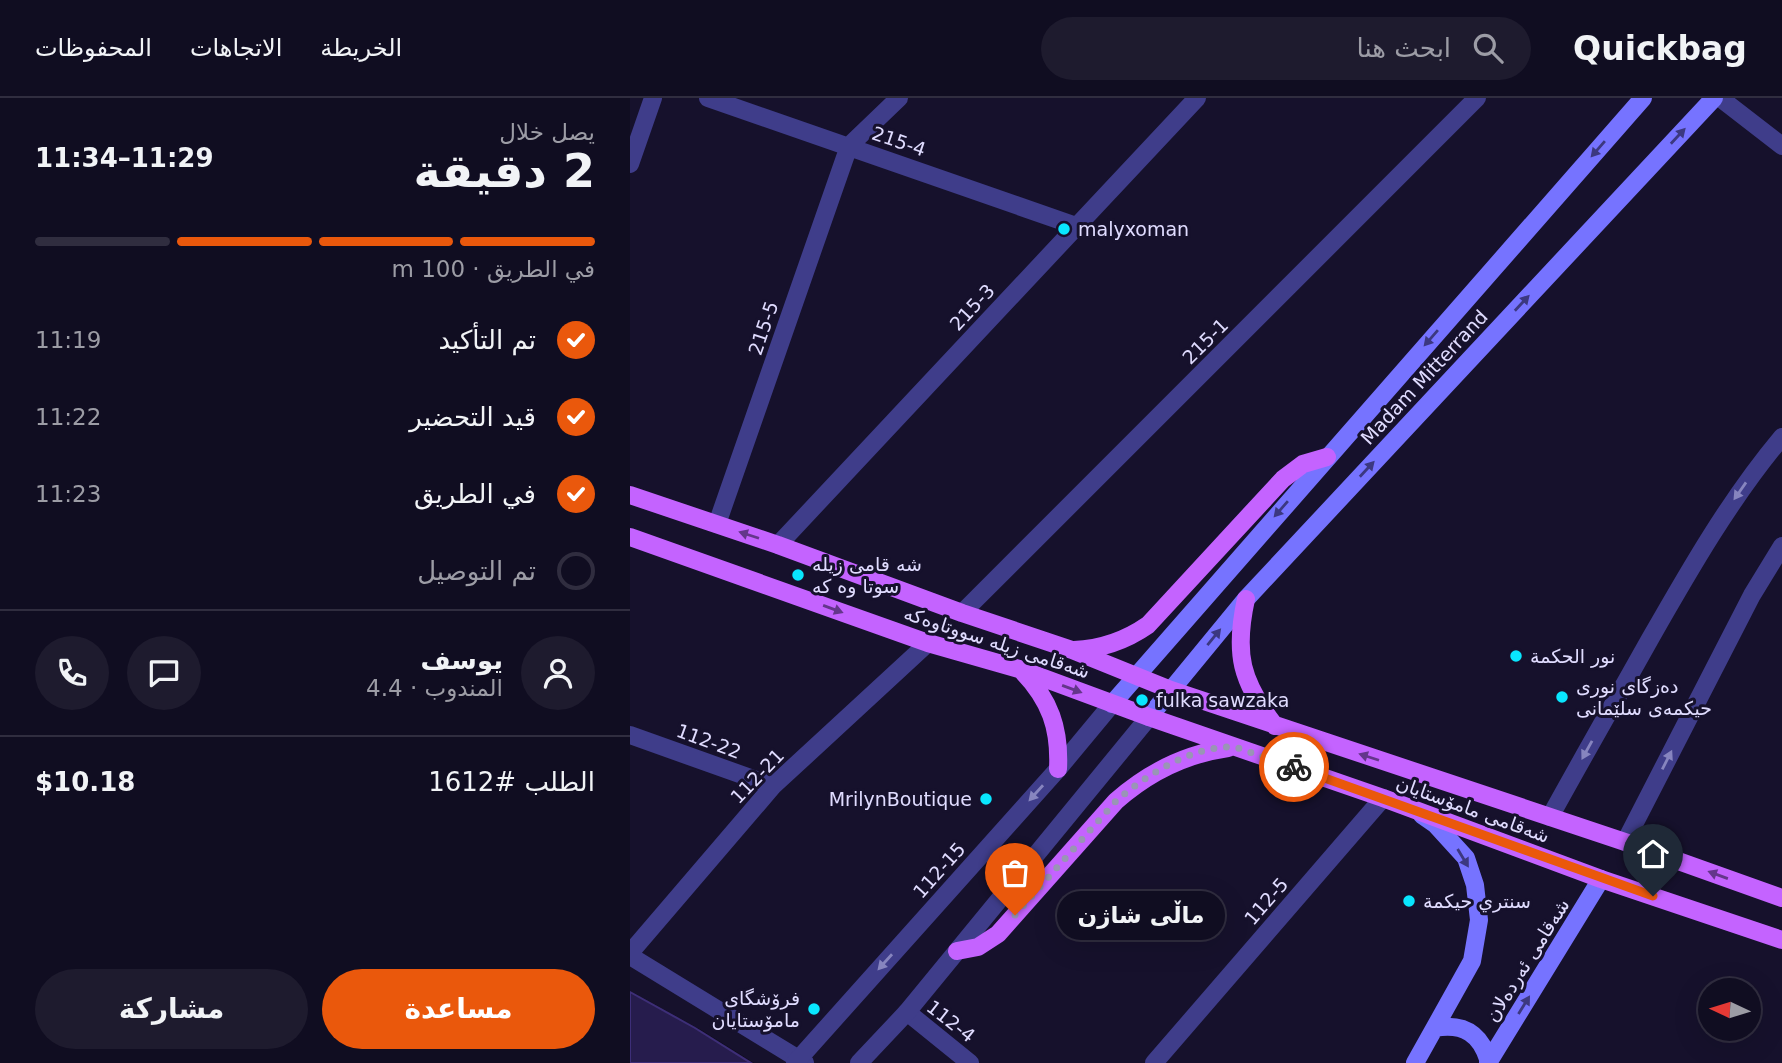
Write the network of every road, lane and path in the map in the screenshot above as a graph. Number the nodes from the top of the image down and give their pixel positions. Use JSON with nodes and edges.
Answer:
{"nodes":[{"id":1,"x":653,"y":98,"type":"edge"},
{"id":2,"x":708,"y":98,"type":"edge"},
{"id":3,"x":899,"y":98,"type":"edge"},
{"id":4,"x":1197,"y":98,"type":"edge"},
{"id":5,"x":1477,"y":98,"type":"edge"},
{"id":6,"x":1643,"y":98,"type":"edge"},
{"id":7,"x":1713,"y":98,"type":"edge"},
{"id":8,"x":1720,"y":98,"type":"edge"},
{"id":9,"x":849,"y":146,"type":"junction"},
{"id":10,"x":1782,"y":146,"type":"edge"},
{"id":11,"x":630,"y":164,"type":"edge"},
{"id":12,"x":1076,"y":226,"type":"junction"},
{"id":13,"x":1782,"y":437,"type":"edge"},
{"id":14,"x":1327,"y":457,"type":"junction"},
{"id":15,"x":630,"y":495,"type":"edge"},
{"id":16,"x":717,"y":524,"type":"junction"},
{"id":17,"x":630,"y":537,"type":"edge"},
{"id":18,"x":778,"y":545,"type":"junction"},
{"id":19,"x":1782,"y":546,"type":"edge"},
{"id":20,"x":1245,"y":598,"type":"junction"},
{"id":21,"x":962,"y":613,"type":"junction"},
{"id":22,"x":928,"y":643,"type":"junction"},
{"id":23,"x":1072,"y":650,"type":"junction"},
{"id":24,"x":1019,"y":669,"type":"junction"},
{"id":25,"x":1136,"y":676,"type":"junction"},
{"id":26,"x":1171,"y":690,"type":"junction"},
{"id":27,"x":1112,"y":704,"type":"junction"},
{"id":28,"x":1149,"y":717,"type":"junction"},
{"id":29,"x":1275,"y":726,"type":"junction"},
{"id":30,"x":630,"y":735,"type":"edge"},
{"id":31,"x":1233,"y":747,"type":"junction"},
{"id":32,"x":1058,"y":769,"type":"junction"},
{"id":33,"x":773,"y":786,"type":"junction"},
{"id":34,"x":1383,"y":798,"type":"junction"},
{"id":35,"x":1416,"y":811,"type":"junction"},
{"id":36,"x":1550,"y":817,"type":"junction"},
{"id":37,"x":1625,"y":842,"type":"junction"},
{"id":38,"x":1601,"y":879,"type":"junction"},
{"id":39,"x":1782,"y":898,"type":"edge"},
{"id":40,"x":1782,"y":940,"type":"edge"},
{"id":41,"x":957,"y":951,"type":"junction"},
{"id":42,"x":630,"y":954,"type":"edge"},
{"id":43,"x":906,"y":1012,"type":"junction"},
{"id":44,"x":1435,"y":1028,"type":"junction"},
{"id":45,"x":800,"y":1061,"type":"edge"},
{"id":46,"x":1489,"y":1062,"type":"edge"},
{"id":47,"x":859,"y":1063,"type":"edge"},
{"id":48,"x":970,"y":1063,"type":"edge"},
{"id":49,"x":1154,"y":1063,"type":"edge"},
{"id":50,"x":1415,"y":1063,"type":"edge"}],
"edges":[{"from":1,"to":11,"type":"street"},
{"from":2,"to":9,"type":"street","name":"215-4"},
{"from":3,"to":9,"type":"street"},
{"from":4,"to":12,"type":"street","name":"215-3"},
{"from":5,"to":21,"type":"street","name":"215-1"},
{"from":6,"to":14,"type":"main road","name":"Madam Mitterrand","one_way":true},
{"from":20,"to":7,"type":"main road","name":"Madam Mitterrand","one_way":true},
{"from":8,"to":10,"type":"street"},
{"from":9,"to":12,"type":"street","name":"215-4"},
{"from":9,"to":16,"type":"street","name":"215-5"},
{"from":12,"to":18,"type":"street","name":"215-3"},
{"from":13,"to":36,"type":"street","one_way":true},
{"from":14,"to":23,"type":"main road"},
{"from":14,"to":25,"type":"main road","name":"Madam Mitterrand","one_way":true},
{"from":15,"to":16,"type":"main road","name":"شەقامی زیلە سووتاوەکە"},
{"from":18,"to":16,"type":"main road","name":"شەقامی زیلە سووتاوەکە","one_way":true},
{"from":17,"to":22,"type":"main road","name":"شەقامی زیلە سووتاوەکە","one_way":true},
{"from":18,"to":21,"type":"main road","name":"شەقامی زیلە سووتاوەکە"},
{"from":37,"to":19,"type":"street","one_way":true},
{"from":26,"to":20,"type":"main road","name":"Madam Mitterrand","one_way":true},
{"from":20,"to":29,"type":"main road"},
{"from":21,"to":23,"type":"main road","name":"شەقامی زیلە سووتاوەکە"},
{"from":22,"to":24,"type":"main road","name":"شەقامی زیلە سووتاوەکە"},
{"from":22,"to":33,"type":"street","name":"112-21"},
{"from":23,"to":25,"type":"main road","name":"شەقامی زیلە سووتاوەکە"},
{"from":24,"to":27,"type":"main road","name":"شەقامی زیلە سووتاوەکە","one_way":true},
{"from":24,"to":32,"type":"main road"},
{"from":25,"to":26,"type":"main road","name":"شەقامی زیلە سووتاوەکە"},
{"from":25,"to":27,"type":"main road","name":"Madam Mitterrand"},
{"from":26,"to":28,"type":"main road","name":"Madam Mitterrand"},
{"from":26,"to":29,"type":"main road","name":"شەقامی مامۆستایان"},
{"from":27,"to":28,"type":"main road","name":"شەقامی زیلە سووتاوەکە"},
{"from":27,"to":32,"type":"street","name":"112-15"},
{"from":28,"to":31,"type":"main road","name":"شەقامی مامۆستایان"},
{"from":28,"to":41,"type":"street"},
{"from":36,"to":29,"type":"main road","name":"شەقامی مامۆستایان","one_way":true},
{"from":30,"to":33,"type":"street","name":"112-22"},
{"from":31,"to":34,"type":"main road","name":"شەقامی مامۆستایان"},
{"from":31,"to":41,"type":"main road"},
{"from":32,"to":45,"type":"street","name":"112-15","one_way":true},
{"from":33,"to":42,"type":"street","name":"112-21"},
{"from":34,"to":35,"type":"main road","name":"شەقامی مامۆستایان"},
{"from":34,"to":49,"type":"street","name":"112-5"},
{"from":35,"to":38,"type":"main road","name":"شەقامی مامۆستایان"},
{"from":35,"to":44,"type":"main road","one_way":true},
{"from":36,"to":37,"type":"main road","name":"شەقامی مامۆستایان"},
{"from":39,"to":37,"type":"main road","name":"شەقامی مامۆستایان","one_way":true},
{"from":38,"to":40,"type":"main road","name":"شەقامی مامۆستایان"},
{"from":46,"to":38,"type":"main road","name":"شەقامی ئەردەلان","one_way":true},
{"from":41,"to":43,"type":"street"},
{"from":42,"to":45,"type":"street"},
{"from":43,"to":47,"type":"street"},
{"from":43,"to":48,"type":"street","name":"112-4"},
{"from":44,"to":46,"type":"main road"},
{"from":44,"to":50,"type":"main road"}]}
